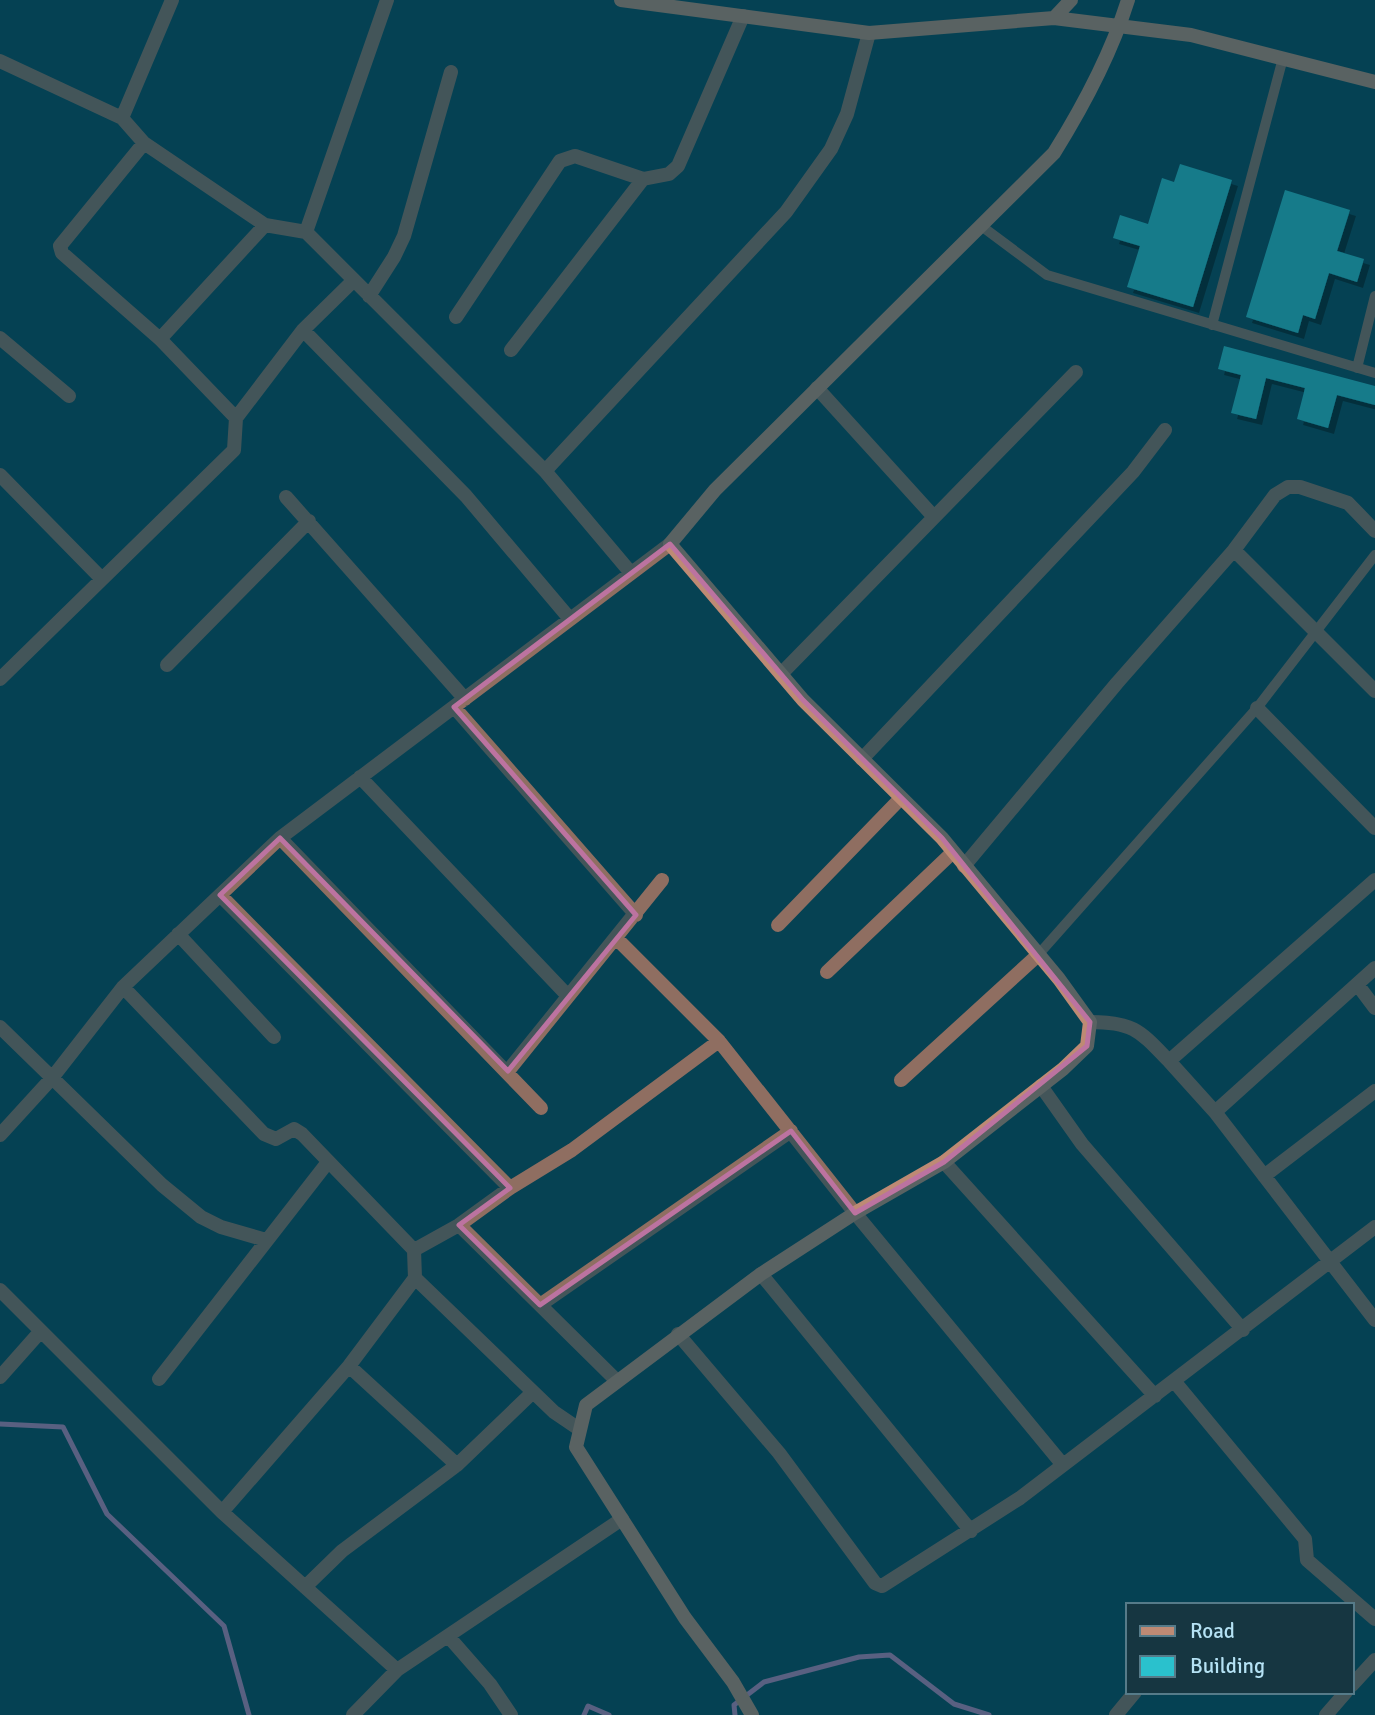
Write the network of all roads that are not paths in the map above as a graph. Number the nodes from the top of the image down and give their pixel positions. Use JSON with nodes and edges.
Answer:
{"nodes":[{"id":1,"x":172,"y":0,"type":"edge"},
{"id":2,"x":387,"y":0,"type":"edge"},
{"id":3,"x":621,"y":0,"type":"edge"},
{"id":4,"x":1071,"y":0,"type":"edge"},
{"id":5,"x":1128,"y":0,"type":"edge"},
{"id":6,"x":743,"y":16,"type":"junction"},
{"id":7,"x":1054,"y":18,"type":"junction"},
{"id":8,"x":1120,"y":26,"type":"junction"},
{"id":9,"x":869,"y":33,"type":"junction"},
{"id":10,"x":1283,"y":58,"type":"junction"},
{"id":11,"x":0,"y":61,"type":"edge"},
{"id":12,"x":451,"y":72,"type":"dead end"},
{"id":13,"x":1375,"y":82,"type":"edge"},
{"id":14,"x":122,"y":118,"type":"junction"},
{"id":15,"x":144,"y":143,"type":"junction"},
{"id":16,"x":643,"y":179,"type":"junction"},
{"id":17,"x":265,"y":225,"type":"junction"},
{"id":18,"x":980,"y":225,"type":"junction"},
{"id":19,"x":306,"y":232,"type":"junction"},
{"id":20,"x":353,"y":281,"type":"junction"},
{"id":21,"x":369,"y":296,"type":"junction"},
{"id":22,"x":1375,"y":296,"type":"edge"},
{"id":23,"x":456,"y":317,"type":"dead end"},
{"id":24,"x":1212,"y":325,"type":"junction"},
{"id":25,"x":303,"y":330,"type":"junction"},
{"id":26,"x":0,"y":338,"type":"edge"},
{"id":27,"x":160,"y":339,"type":"junction"},
{"id":28,"x":511,"y":350,"type":"dead end"},
{"id":29,"x":1357,"y":368,"type":"junction"},
{"id":30,"x":1076,"y":372,"type":"dead end"},
{"id":31,"x":1375,"y":373,"type":"edge"},
{"id":32,"x":817,"y":388,"type":"junction"},
{"id":33,"x":69,"y":396,"type":"dead end"},
{"id":34,"x":236,"y":418,"type":"junction"},
{"id":35,"x":1165,"y":430,"type":"dead end"},
{"id":36,"x":545,"y":471,"type":"junction"},
{"id":37,"x":0,"y":475,"type":"edge"},
{"id":38,"x":286,"y":497,"type":"dead end"},
{"id":39,"x":934,"y":517,"type":"junction"},
{"id":40,"x":309,"y":521,"type":"junction"},
{"id":41,"x":1375,"y":531,"type":"edge"},
{"id":42,"x":670,"y":544,"type":"junction"},
{"id":43,"x":1234,"y":550,"type":"junction"},
{"id":44,"x":1375,"y":555,"type":"edge"},
{"id":45,"x":631,"y":573,"type":"junction"},
{"id":46,"x":102,"y":579,"type":"junction"},
{"id":47,"x":570,"y":619,"type":"junction"},
{"id":48,"x":1316,"y":631,"type":"junction"},
{"id":49,"x":167,"y":665,"type":"dead end"},
{"id":50,"x":781,"y":674,"type":"junction"},
{"id":51,"x":0,"y":679,"type":"edge"},
{"id":52,"x":1375,"y":691,"type":"edge"},
{"id":53,"x":459,"y":703,"type":"junction"},
{"id":54,"x":1257,"y":708,"type":"junction"},
{"id":55,"x":862,"y":759,"type":"junction"},
{"id":56,"x":360,"y":777,"type":"junction"},
{"id":57,"x":901,"y":798,"type":"junction"},
{"id":58,"x":1375,"y":828,"type":"edge"},
{"id":59,"x":280,"y":838,"type":"junction"},
{"id":60,"x":953,"y":852,"type":"junction"},
{"id":61,"x":964,"y":866,"type":"junction"},
{"id":62,"x":662,"y":880,"type":"dead end"},
{"id":63,"x":1375,"y":880,"type":"edge"},
{"id":64,"x":220,"y":895,"type":"junction"},
{"id":65,"x":636,"y":915,"type":"junction"},
{"id":66,"x":778,"y":925,"type":"dead end"},
{"id":67,"x":178,"y":934,"type":"junction"},
{"id":68,"x":617,"y":939,"type":"junction"},
{"id":69,"x":1038,"y":955,"type":"junction"},
{"id":70,"x":1375,"y":968,"type":"edge"},
{"id":71,"x":827,"y":972,"type":"dead end"},
{"id":72,"x":1357,"y":984,"type":"junction"},
{"id":73,"x":123,"y":987,"type":"junction"},
{"id":74,"x":568,"y":996,"type":"junction"},
{"id":75,"x":1375,"y":1008,"type":"edge"},
{"id":76,"x":1090,"y":1022,"type":"junction"},
{"id":77,"x":0,"y":1027,"type":"edge"},
{"id":78,"x":274,"y":1037,"type":"dead end"},
{"id":79,"x":719,"y":1041,"type":"junction"},
{"id":80,"x":1169,"y":1062,"type":"junction"},
{"id":81,"x":508,"y":1071,"type":"junction"},
{"id":82,"x":52,"y":1077,"type":"junction"},
{"id":83,"x":901,"y":1080,"type":"dead end"},
{"id":84,"x":1041,"y":1086,"type":"junction"},
{"id":85,"x":1375,"y":1091,"type":"edge"},
{"id":86,"x":541,"y":1108,"type":"dead end"},
{"id":87,"x":1215,"y":1112,"type":"junction"},
{"id":88,"x":791,"y":1131,"type":"junction"},
{"id":89,"x":0,"y":1135,"type":"edge"},
{"id":90,"x":328,"y":1162,"type":"junction"},
{"id":91,"x":944,"y":1162,"type":"junction"},
{"id":92,"x":1264,"y":1176,"type":"junction"},
{"id":93,"x":510,"y":1188,"type":"junction"},
{"id":94,"x":855,"y":1213,"type":"junction"},
{"id":95,"x":459,"y":1225,"type":"junction"},
{"id":96,"x":1375,"y":1227,"type":"edge"},
{"id":97,"x":266,"y":1240,"type":"junction"},
{"id":98,"x":414,"y":1250,"type":"junction"},
{"id":99,"x":1330,"y":1263,"type":"junction"},
{"id":100,"x":761,"y":1274,"type":"junction"},
{"id":101,"x":415,"y":1278,"type":"junction"},
{"id":102,"x":0,"y":1290,"type":"edge"},
{"id":103,"x":540,"y":1305,"type":"junction"},
{"id":104,"x":1375,"y":1320,"type":"edge"},
{"id":105,"x":1243,"y":1329,"type":"junction"},
{"id":106,"x":40,"y":1332,"type":"junction"},
{"id":107,"x":678,"y":1334,"type":"junction"},
{"id":108,"x":349,"y":1366,"type":"junction"},
{"id":109,"x":0,"y":1377,"type":"edge"},
{"id":110,"x":159,"y":1379,"type":"dead end"},
{"id":111,"x":617,"y":1381,"type":"junction"},
{"id":112,"x":1174,"y":1381,"type":"junction"},
{"id":113,"x":533,"y":1392,"type":"junction"},
{"id":114,"x":1155,"y":1396,"type":"junction"},
{"id":115,"x":579,"y":1429,"type":"junction"},
{"id":116,"x":457,"y":1465,"type":"junction"},
{"id":117,"x":1063,"y":1465,"type":"junction"},
{"id":118,"x":222,"y":1512,"type":"junction"},
{"id":119,"x":622,"y":1519,"type":"junction"},
{"id":120,"x":971,"y":1531,"type":"junction"},
{"id":121,"x":305,"y":1587,"type":"junction"},
{"id":122,"x":1375,"y":1619,"type":"edge"},
{"id":123,"x":448,"y":1636,"type":"junction"},
{"id":124,"x":1375,"y":1660,"type":"edge"},
{"id":125,"x":397,"y":1670,"type":"junction"},
{"id":126,"x":1354,"y":1683,"type":"edge"},
{"id":127,"x":1133,"y":1694,"type":"edge"},
{"id":128,"x":1344,"y":1694,"type":"edge"},
{"id":129,"x":750,"y":1711,"type":"edge"},
{"id":130,"x":353,"y":1715,"type":"edge"},
{"id":131,"x":511,"y":1715,"type":"edge"},
{"id":132,"x":1116,"y":1715,"type":"edge"},
{"id":133,"x":1326,"y":1715,"type":"edge"}],
"edges":[{"from":1,"to":14,"type":"street"},
{"from":2,"to":19,"type":"street"},
{"from":3,"to":6,"type":"street"},
{"from":4,"to":7,"type":"street"},
{"from":5,"to":8,"type":"street"},
{"from":6,"to":9,"type":"street"},
{"from":6,"to":16,"type":"street"},
{"from":7,"to":8,"type":"street"},
{"from":7,"to":9,"type":"street"},
{"from":8,"to":10,"type":"street"},
{"from":8,"to":18,"type":"street"},
{"from":9,"to":36,"type":"street"},
{"from":10,"to":13,"type":"street"},
{"from":10,"to":24,"type":"lane"},
{"from":11,"to":14,"type":"street"},
{"from":12,"to":21,"type":"street"},
{"from":14,"to":15,"type":"street"},
{"from":15,"to":17,"type":"street"},
{"from":15,"to":27,"type":"street"},
{"from":16,"to":23,"type":"street"},
{"from":16,"to":28,"type":"street"},
{"from":17,"to":19,"type":"street"},
{"from":17,"to":27,"type":"street"},
{"from":18,"to":24,"type":"lane"},
{"from":18,"to":32,"type":"street"},
{"from":19,"to":20,"type":"street"},
{"from":20,"to":21,"type":"street"},
{"from":20,"to":25,"type":"street"},
{"from":21,"to":36,"type":"street"},
{"from":22,"to":29,"type":"lane"},
{"from":24,"to":29,"type":"lane"},
{"from":25,"to":34,"type":"street"},
{"from":25,"to":47,"type":"street"},
{"from":26,"to":33,"type":"street"},
{"from":27,"to":34,"type":"street"},
{"from":29,"to":31,"type":"lane"},
{"from":30,"to":39,"type":"street"},
{"from":32,"to":39,"type":"street"},
{"from":32,"to":42,"type":"street"},
{"from":34,"to":46,"type":"street"},
{"from":35,"to":55,"type":"street"},
{"from":36,"to":45,"type":"street"},
{"from":37,"to":46,"type":"street"},
{"from":38,"to":40,"type":"street"},
{"from":39,"to":50,"type":"street"},
{"from":40,"to":49,"type":"street"},
{"from":40,"to":53,"type":"street"},
{"from":41,"to":43,"type":"street"},
{"from":42,"to":45,"type":"street"},
{"from":42,"to":50,"type":"street"},
{"from":43,"to":48,"type":"street"},
{"from":43,"to":61,"type":"street"},
{"from":44,"to":48,"type":"lane"},
{"from":45,"to":47,"type":"street"},
{"from":46,"to":51,"type":"street"},
{"from":47,"to":53,"type":"street"},
{"from":48,"to":52,"type":"street"},
{"from":48,"to":54,"type":"lane"},
{"from":50,"to":55,"type":"street"},
{"from":53,"to":56,"type":"street"},
{"from":53,"to":65,"type":"street"},
{"from":54,"to":58,"type":"street"},
{"from":54,"to":69,"type":"lane"},
{"from":55,"to":57,"type":"street"},
{"from":56,"to":59,"type":"street"},
{"from":56,"to":74,"type":"street"},
{"from":57,"to":60,"type":"street"},
{"from":57,"to":66,"type":"street"},
{"from":59,"to":64,"type":"street"},
{"from":59,"to":81,"type":"street"},
{"from":60,"to":61,"type":"street"},
{"from":60,"to":71,"type":"street"},
{"from":61,"to":69,"type":"street"},
{"from":62,"to":65,"type":"street"},
{"from":63,"to":80,"type":"street"},
{"from":64,"to":67,"type":"street"},
{"from":64,"to":93,"type":"street"},
{"from":65,"to":68,"type":"street"},
{"from":67,"to":73,"type":"street"},
{"from":67,"to":78,"type":"street"},
{"from":68,"to":74,"type":"street"},
{"from":68,"to":79,"type":"street"},
{"from":69,"to":76,"type":"street"},
{"from":69,"to":83,"type":"street"},
{"from":70,"to":72,"type":"street"},
{"from":72,"to":75,"type":"street"},
{"from":72,"to":87,"type":"street"},
{"from":73,"to":82,"type":"street"},
{"from":73,"to":90,"type":"street"},
{"from":74,"to":81,"type":"street"},
{"from":76,"to":80,"type":"street"},
{"from":76,"to":84,"type":"street"},
{"from":77,"to":82,"type":"street"},
{"from":79,"to":88,"type":"street"},
{"from":79,"to":93,"type":"street"},
{"from":80,"to":87,"type":"street"},
{"from":81,"to":86,"type":"street"},
{"from":82,"to":89,"type":"street"},
{"from":82,"to":97,"type":"street"},
{"from":84,"to":91,"type":"street"},
{"from":84,"to":105,"type":"street"},
{"from":85,"to":92,"type":"street"},
{"from":87,"to":92,"type":"street"},
{"from":88,"to":94,"type":"street"},
{"from":88,"to":103,"type":"street"},
{"from":90,"to":97,"type":"street"},
{"from":90,"to":98,"type":"street"},
{"from":91,"to":94,"type":"street"},
{"from":91,"to":114,"type":"street"},
{"from":92,"to":99,"type":"street"},
{"from":93,"to":95,"type":"street"},
{"from":94,"to":100,"type":"street"},
{"from":94,"to":117,"type":"street"},
{"from":95,"to":98,"type":"street"},
{"from":95,"to":103,"type":"street"},
{"from":96,"to":99,"type":"street"},
{"from":97,"to":110,"type":"street"},
{"from":98,"to":101,"type":"street"},
{"from":99,"to":104,"type":"street"},
{"from":99,"to":105,"type":"street"},
{"from":100,"to":107,"type":"street"},
{"from":100,"to":120,"type":"street"},
{"from":101,"to":108,"type":"street"},
{"from":101,"to":113,"type":"street"},
{"from":102,"to":106,"type":"street"},
{"from":103,"to":111,"type":"street"},
{"from":105,"to":112,"type":"street"},
{"from":106,"to":109,"type":"street"},
{"from":106,"to":118,"type":"street"},
{"from":107,"to":111,"type":"street"},
{"from":107,"to":120,"type":"street"},
{"from":108,"to":116,"type":"street"},
{"from":108,"to":118,"type":"street"},
{"from":111,"to":115,"type":"street"},
{"from":112,"to":114,"type":"street"},
{"from":112,"to":122,"type":"street"},
{"from":113,"to":115,"type":"street"},
{"from":113,"to":116,"type":"street"},
{"from":114,"to":117,"type":"street"},
{"from":115,"to":119,"type":"street"},
{"from":116,"to":121,"type":"street"},
{"from":117,"to":120,"type":"street"},
{"from":118,"to":121,"type":"street"},
{"from":119,"to":123,"type":"street"},
{"from":119,"to":129,"type":"street"},
{"from":121,"to":125,"type":"street"},
{"from":123,"to":125,"type":"street"},
{"from":123,"to":131,"type":"street"},
{"from":124,"to":126,"type":"street"},
{"from":125,"to":130,"type":"street"},
{"from":127,"to":132,"type":"street"},
{"from":128,"to":133,"type":"street"}]}
